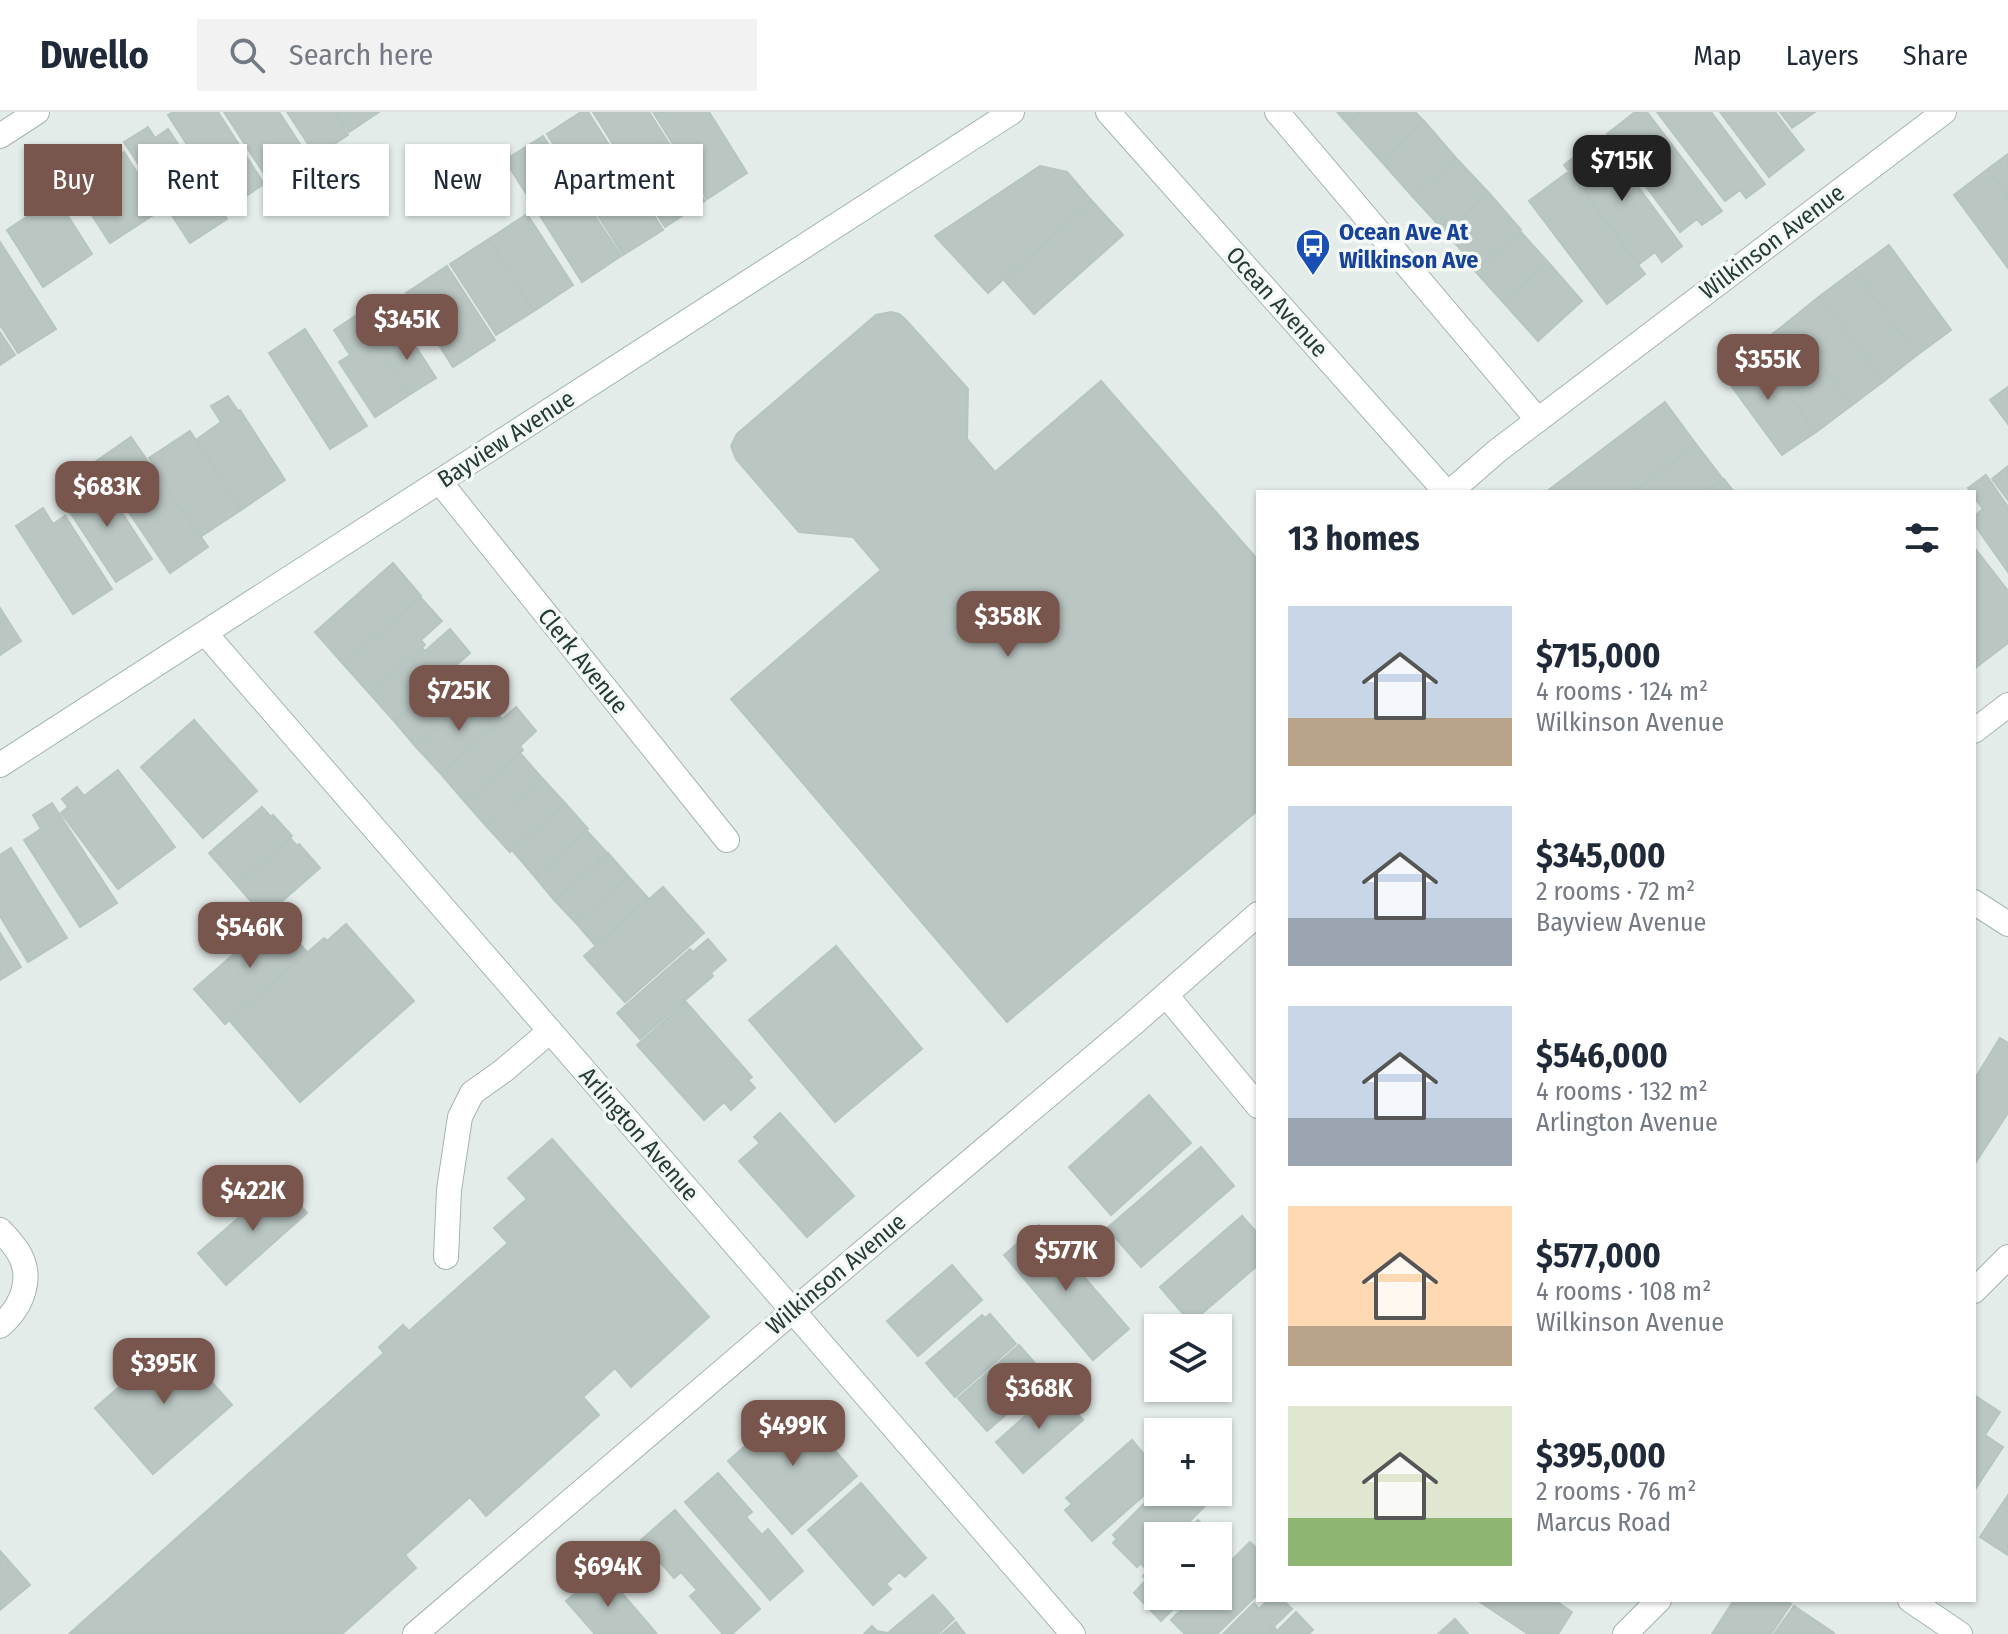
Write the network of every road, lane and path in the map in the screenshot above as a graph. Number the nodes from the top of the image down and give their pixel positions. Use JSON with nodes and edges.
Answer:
{"nodes":[{"id":1,"x":37,"y":112,"type":"edge"},
{"id":2,"x":1012,"y":112,"type":"edge"},
{"id":3,"x":1108,"y":112,"type":"edge"},
{"id":4,"x":1277,"y":112,"type":"edge"},
{"id":5,"x":1944,"y":112,"type":"edge"},
{"id":6,"x":0,"y":136,"type":"edge"},
{"id":7,"x":1538,"y":420,"type":"junction"},
{"id":8,"x":440,"y":482,"type":"junction"},
{"id":9,"x":1446,"y":490,"type":"edge"},
{"id":10,"x":1450,"y":490,"type":"edge"},
{"id":11,"x":205,"y":633,"type":"junction"},
{"id":12,"x":2008,"y":705,"type":"edge"},
{"id":13,"x":1976,"y":729,"type":"edge"},
{"id":14,"x":0,"y":765,"type":"edge"},
{"id":15,"x":727,"y":840,"type":"dead end"},
{"id":16,"x":1976,"y":903,"type":"edge"},
{"id":17,"x":1256,"y":916,"type":"edge"},
{"id":18,"x":2008,"y":924,"type":"edge"},
{"id":19,"x":1166,"y":995,"type":"junction"},
{"id":20,"x":550,"y":1031,"type":"junction"},
{"id":21,"x":1256,"y":1104,"type":"edge"},
{"id":22,"x":0,"y":1230,"type":"edge"},
{"id":23,"x":446,"y":1257,"type":"dead end"},
{"id":24,"x":2008,"y":1257,"type":"edge"},
{"id":25,"x":1976,"y":1289,"type":"edge"},
{"id":26,"x":793,"y":1311,"type":"junction"},
{"id":27,"x":0,"y":1326,"type":"edge"},
{"id":28,"x":1657,"y":1602,"type":"edge"},
{"id":29,"x":1913,"y":1602,"type":"edge"},
{"id":30,"x":415,"y":1634,"type":"edge"},
{"id":31,"x":1073,"y":1634,"type":"edge"},
{"id":32,"x":1625,"y":1634,"type":"edge"},
{"id":33,"x":1960,"y":1634,"type":"edge"}],
"edges":[{"from":1,"to":6,"type":"street"},
{"from":2,"to":8,"type":"street","name":"Bayview Avenue"},
{"from":3,"to":9,"type":"street","name":"Ocean Avenue"},
{"from":4,"to":7,"type":"street"},
{"from":5,"to":7,"type":"street","name":"Wilkinson Avenue"},
{"from":7,"to":10,"type":"street","name":"Wilkinson Avenue"},
{"from":8,"to":11,"type":"street","name":"Bayview Avenue"},
{"from":8,"to":15,"type":"street","name":"Clerk Avenue"},
{"from":11,"to":14,"type":"street","name":"Bayview Avenue"},
{"from":11,"to":20,"type":"street","name":"Arlington Avenue"},
{"from":12,"to":13,"type":"street"},
{"from":16,"to":18,"type":"street"},
{"from":17,"to":19,"type":"street","name":"Wilkinson Avenue"},
{"from":19,"to":21,"type":"street"},
{"from":19,"to":26,"type":"street","name":"Wilkinson Avenue"},
{"from":20,"to":23,"type":"street"},
{"from":20,"to":26,"type":"street","name":"Arlington Avenue"},
{"from":22,"to":27,"type":"street"},
{"from":24,"to":25,"type":"street"},
{"from":26,"to":30,"type":"street","name":"Wilkinson Avenue"},
{"from":26,"to":31,"type":"street","name":"Arlington Avenue"},
{"from":28,"to":32,"type":"street"},
{"from":29,"to":33,"type":"street"}]}
